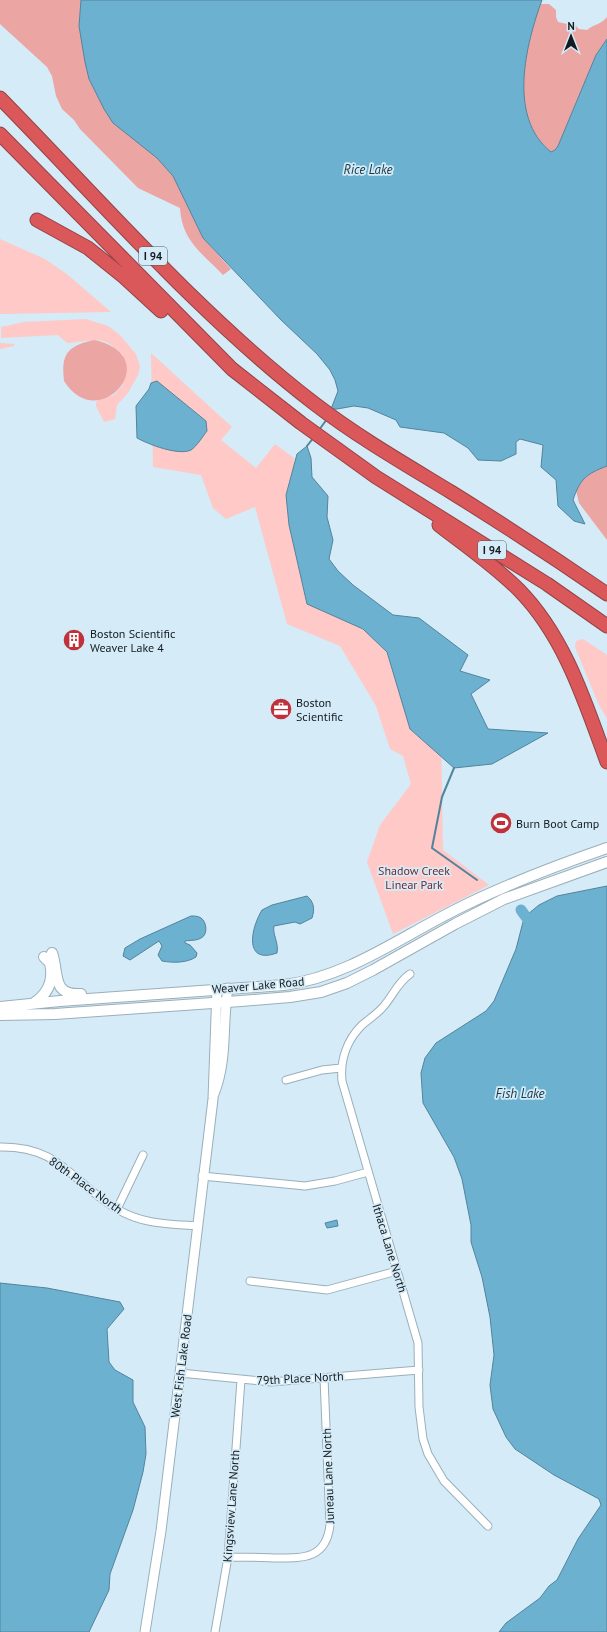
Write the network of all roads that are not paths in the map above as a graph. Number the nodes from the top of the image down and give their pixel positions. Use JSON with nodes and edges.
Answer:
{"nodes":[{"id":1,"x":0,"y":98,"type":"edge"},
{"id":2,"x":0,"y":134,"type":"edge"},
{"id":3,"x":38,"y":220,"type":"dead end"},
{"id":4,"x":232,"y":369,"type":"junction"},
{"id":5,"x":376,"y":477,"type":"junction"},
{"id":6,"x":508,"y":527,"type":"junction"},
{"id":7,"x":607,"y":583,"type":"edge"},
{"id":8,"x":607,"y":594,"type":"edge"},
{"id":9,"x":607,"y":626,"type":"edge"},
{"id":10,"x":607,"y":762,"type":"edge"},
{"id":11,"x":607,"y":848,"type":"edge"},
{"id":12,"x":607,"y":862,"type":"edge"},
{"id":13,"x":410,"y":974,"type":"dead end"},
{"id":14,"x":228,"y":988,"type":"junction"},
{"id":15,"x":216,"y":989,"type":"junction"},
{"id":16,"x":109,"y":997,"type":"junction"},
{"id":17,"x":220,"y":1002,"type":"junction"},
{"id":18,"x":33,"y":1003,"type":"junction"},
{"id":19,"x":0,"y":1007,"type":"edge"},
{"id":20,"x":0,"y":1015,"type":"edge"},
{"id":21,"x":341,"y":1068,"type":"junction"},
{"id":22,"x":286,"y":1080,"type":"dead end"},
{"id":23,"x":0,"y":1147,"type":"edge"},
{"id":24,"x":143,"y":1155,"type":"dead end"},
{"id":25,"x":368,"y":1172,"type":"junction"},
{"id":26,"x":202,"y":1176,"type":"junction"},
{"id":27,"x":117,"y":1209,"type":"junction"},
{"id":28,"x":197,"y":1226,"type":"junction"},
{"id":29,"x":397,"y":1271,"type":"junction"},
{"id":30,"x":250,"y":1282,"type":"dead end"},
{"id":31,"x":419,"y":1370,"type":"junction"},
{"id":32,"x":180,"y":1373,"type":"junction"},
{"id":33,"x":324,"y":1378,"type":"junction"},
{"id":34,"x":241,"y":1380,"type":"junction"},
{"id":35,"x":488,"y":1526,"type":"dead end"},
{"id":36,"x":228,"y":1557,"type":"junction"},
{"id":37,"x":145,"y":1632,"type":"edge"},
{"id":38,"x":215,"y":1632,"type":"edge"}],
"edges":[{"from":1,"to":6,"type":"highway","number":"I 94"},
{"from":2,"to":4,"type":"highway","number":"I 94"},
{"from":3,"to":4,"type":"highway"},
{"from":4,"to":5,"type":"highway","number":"I 94"},
{"from":5,"to":9,"type":"highway","number":"I 94"},
{"from":5,"to":10,"type":"highway"},
{"from":6,"to":7,"type":"highway"},
{"from":6,"to":8,"type":"highway","number":"I 94"},
{"from":11,"to":14,"type":"main road","name":"Weaver Lake Road"},
{"from":12,"to":17,"type":"main road","name":"Weaver Lake Road"},
{"from":13,"to":21,"type":"street","name":"Ithaca Lane North"},
{"from":14,"to":15,"type":"main road","name":"Weaver Lake Road"},
{"from":14,"to":17,"type":"street","name":"West Fish Lake Road"},
{"from":15,"to":16,"type":"main road","name":"Weaver Lake Road"},
{"from":15,"to":17,"type":"street","name":"West Fish Lake Road"},
{"from":16,"to":18,"type":"main road","name":"Weaver Lake Road"},
{"from":16,"to":18,"type":"main road"},
{"from":17,"to":20,"type":"main road","name":"Weaver Lake Road"},
{"from":17,"to":26,"type":"street","name":"West Fish Lake Road"},
{"from":18,"to":19,"type":"main road","name":"Weaver Lake Road"},
{"from":21,"to":22,"type":"street"},
{"from":21,"to":25,"type":"street","name":"Ithaca Lane North"},
{"from":23,"to":27,"type":"street","name":"80th Place North"},
{"from":24,"to":27,"type":"street"},
{"from":25,"to":26,"type":"street"},
{"from":25,"to":29,"type":"street","name":"Ithaca Lane North"},
{"from":26,"to":28,"type":"street","name":"West Fish Lake Road"},
{"from":27,"to":28,"type":"street","name":"80th Place North"},
{"from":28,"to":32,"type":"street","name":"West Fish Lake Road"},
{"from":29,"to":30,"type":"street"},
{"from":29,"to":31,"type":"street","name":"Ithaca Lane North"},
{"from":31,"to":33,"type":"street","name":"79th Place North"},
{"from":31,"to":35,"type":"street","name":"Ithaca Lane North"},
{"from":32,"to":34,"type":"street","name":"79th Place North"},
{"from":32,"to":37,"type":"street","name":"West Fish Lake Road"},
{"from":33,"to":34,"type":"street","name":"79th Place North"},
{"from":33,"to":36,"type":"street","name":"Juneau Lane North"},
{"from":34,"to":36,"type":"street","name":"Kingsview Lane North"},
{"from":36,"to":38,"type":"street","name":"Kingsview Lane North"}]}
